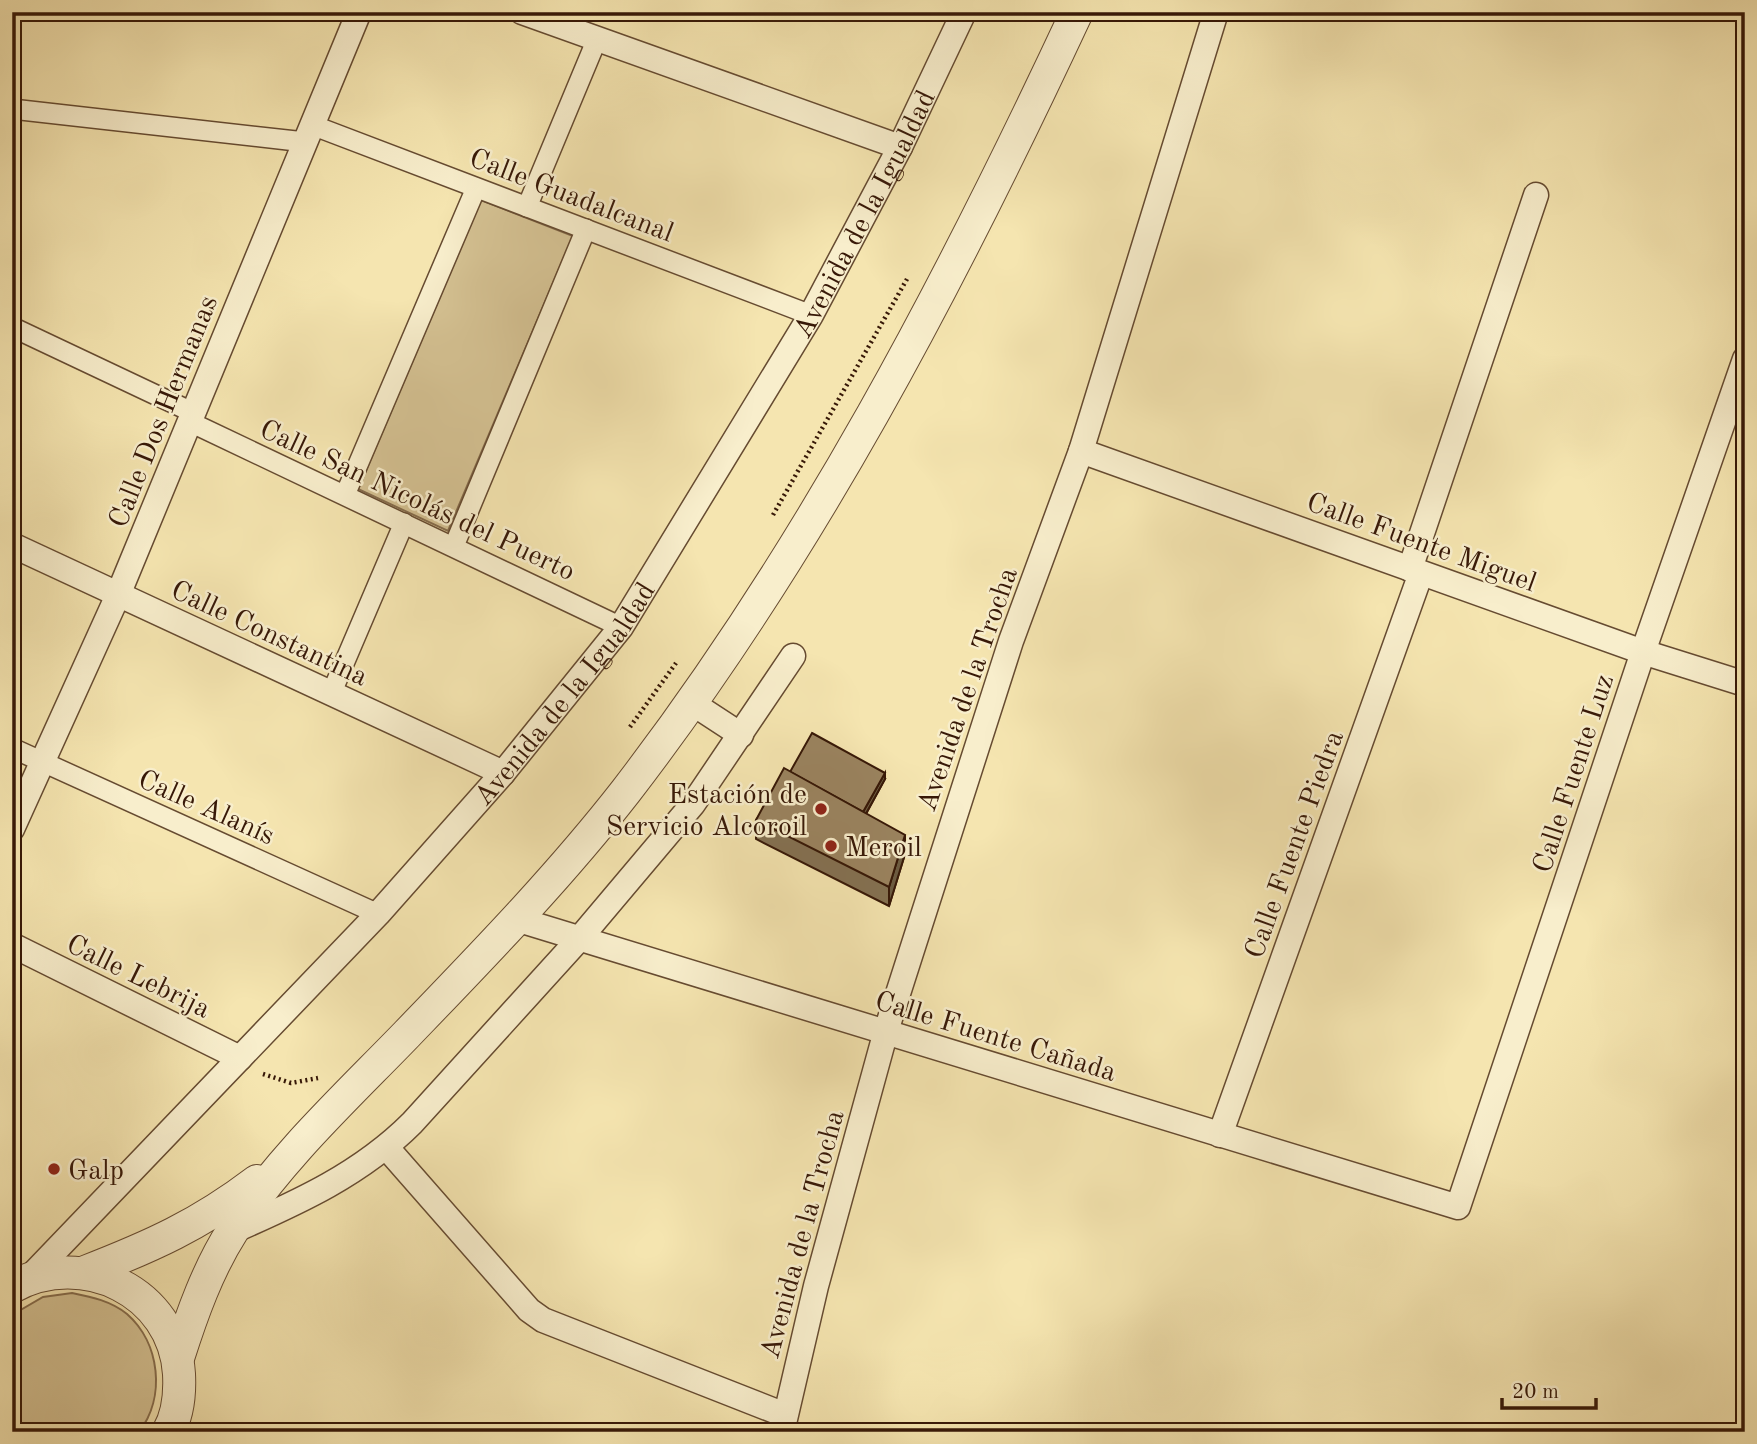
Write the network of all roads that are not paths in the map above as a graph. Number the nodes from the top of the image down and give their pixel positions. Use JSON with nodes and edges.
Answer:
{"nodes":[{"id":1,"x":359,"y":12,"type":"edge"},
{"id":2,"x":522,"y":12,"type":"edge"},
{"id":3,"x":964,"y":12,"type":"edge"},
{"id":4,"x":1077,"y":12,"type":"edge"},
{"id":5,"x":1216,"y":12,"type":"edge"},
{"id":6,"x":597,"y":39,"type":"junction"},
{"id":7,"x":12,"y":109,"type":"edge"},
{"id":8,"x":309,"y":134,"type":"junction"},
{"id":9,"x":901,"y":147,"type":"junction"},
{"id":10,"x":477,"y":188,"type":"junction"},
{"id":11,"x":1536,"y":195,"type":"dead end"},
{"id":12,"x":527,"y":207,"type":"junction"},
{"id":13,"x":586,"y":229,"type":"junction"},
{"id":14,"x":811,"y":315,"type":"junction"},
{"id":15,"x":12,"y":327,"type":"edge"},
{"id":16,"x":1745,"y":359,"type":"edge"},
{"id":17,"x":192,"y":417,"type":"junction"},
{"id":18,"x":1081,"y":451,"type":"junction"},
{"id":19,"x":345,"y":495,"type":"junction"},
{"id":20,"x":404,"y":523,"type":"junction"},
{"id":21,"x":12,"y":545,"type":"edge"},
{"id":22,"x":454,"y":546,"type":"junction"},
{"id":23,"x":1416,"y":571,"type":"junction"},
{"id":24,"x":118,"y":595,"type":"junction"},
{"id":25,"x":621,"y":627,"type":"junction"},
{"id":26,"x":1643,"y":652,"type":"junction"},
{"id":27,"x":793,"y":656,"type":"dead end"},
{"id":28,"x":1745,"y":684,"type":"edge"},
{"id":29,"x":331,"y":694,"type":"junction"},
{"id":30,"x":692,"y":703,"type":"junction"},
{"id":31,"x":741,"y":735,"type":"junction"},
{"id":32,"x":12,"y":748,"type":"edge"},
{"id":33,"x":43,"y":762,"type":"junction"},
{"id":34,"x":503,"y":773,"type":"junction"},
{"id":35,"x":12,"y":829,"type":"edge"},
{"id":36,"x":378,"y":914,"type":"junction"},
{"id":37,"x":516,"y":919,"type":"junction"},
{"id":38,"x":580,"y":938,"type":"junction"},
{"id":39,"x":12,"y":945,"type":"edge"},
{"id":40,"x":886,"y":1031,"type":"junction"},
{"id":41,"x":240,"y":1058,"type":"junction"},
{"id":42,"x":1220,"y":1135,"type":"junction"},
{"id":43,"x":387,"y":1148,"type":"junction"},
{"id":44,"x":286,"y":1159,"type":"junction"},
{"id":45,"x":1458,"y":1207,"type":"joint"},
{"id":46,"x":233,"y":1231,"type":"junction"},
{"id":47,"x":85,"y":1272,"type":"junction"},
{"id":48,"x":21,"y":1283,"type":"edge"},
{"id":49,"x":178,"y":1358,"type":"junction"},
{"id":50,"x":784,"y":1423,"type":"edge"},
{"id":51,"x":168,"y":1432,"type":"edge"}],
"edges":[{"from":1,"to":8,"type":"street","name":"Calle Dos Hermanas"},
{"from":2,"to":6,"type":"street"},
{"from":3,"to":9,"type":"street","name":"Avenida de la Igualdad"},
{"from":4,"to":30,"type":"street"},
{"from":5,"to":18,"type":"street","name":"Avenida de la Trocha"},
{"from":6,"to":9,"type":"street"},
{"from":6,"to":12,"type":"street"},
{"from":7,"to":8,"type":"street","name":"Calle Guadalcanal"},
{"from":8,"to":10,"type":"street","name":"Calle Guadalcanal"},
{"from":8,"to":17,"type":"street","name":"Calle Dos Hermanas"},
{"from":9,"to":14,"type":"street","name":"Avenida de la Igualdad"},
{"from":10,"to":12,"type":"street","name":"Calle Guadalcanal"},
{"from":10,"to":19,"type":"street"},
{"from":11,"to":23,"type":"street","name":"Calle Fuente Piedra"},
{"from":12,"to":13,"type":"street","name":"Calle Guadalcanal"},
{"from":13,"to":14,"type":"street","name":"Calle Guadalcanal"},
{"from":13,"to":22,"type":"street"},
{"from":14,"to":25,"type":"street","name":"Avenida de la Igualdad"},
{"from":15,"to":17,"type":"street","name":"Calle San Nicolás del Puerto"},
{"from":16,"to":26,"type":"street","name":"Calle Fuente Luz"},
{"from":17,"to":19,"type":"street","name":"Calle San Nicolás del Puerto"},
{"from":17,"to":24,"type":"street","name":"Calle Dos Hermanas"},
{"from":18,"to":23,"type":"street","name":"Calle Fuente Miguel"},
{"from":18,"to":40,"type":"street","name":"Avenida de la Trocha"},
{"from":19,"to":20,"type":"street","name":"Calle San Nicolás del Puerto"},
{"from":20,"to":22,"type":"street","name":"Calle San Nicolás del Puerto"},
{"from":20,"to":29,"type":"street"},
{"from":21,"to":24,"type":"street","name":"Calle Constantina"},
{"from":22,"to":25,"type":"street","name":"Calle San Nicolás del Puerto"},
{"from":23,"to":26,"type":"street","name":"Calle Fuente Miguel"},
{"from":23,"to":42,"type":"street","name":"Calle Fuente Piedra"},
{"from":24,"to":29,"type":"street","name":"Calle Constantina"},
{"from":24,"to":33,"type":"street","name":"Calle Dos Hermanas"},
{"from":25,"to":34,"type":"street","name":"Avenida de la Igualdad"},
{"from":26,"to":28,"type":"street","name":"Calle Fuente Miguel"},
{"from":26,"to":45,"type":"street","name":"Calle Fuente Luz"},
{"from":27,"to":31,"type":"street"},
{"from":29,"to":34,"type":"street","name":"Calle Constantina"},
{"from":30,"to":31,"type":"street"},
{"from":30,"to":37,"type":"street"},
{"from":31,"to":38,"type":"street"},
{"from":32,"to":33,"type":"street","name":"Calle Alanís"},
{"from":33,"to":35,"type":"street","name":"Calle Dos Hermanas"},
{"from":33,"to":36,"type":"street","name":"Calle Alanís"},
{"from":34,"to":36,"type":"street","name":"Avenida de la Igualdad"},
{"from":36,"to":41,"type":"street","name":"Avenida de la Igualdad"},
{"from":37,"to":38,"type":"street","name":"Calle Fuente Cañada"},
{"from":37,"to":44,"type":"street"},
{"from":38,"to":40,"type":"street","name":"Calle Fuente Cañada"},
{"from":38,"to":43,"type":"street"},
{"from":39,"to":41,"type":"street","name":"Calle Lebrija"},
{"from":40,"to":42,"type":"street","name":"Calle Fuente Cañada"},
{"from":40,"to":50,"type":"street","name":"Avenida de la Trocha"},
{"from":41,"to":48,"type":"street","name":"Avenida de la Igualdad"},
{"from":42,"to":45,"type":"street","name":"Calle Fuente Cañada"},
{"from":43,"to":46,"type":"street"},
{"from":43,"to":50,"type":"street"},
{"from":44,"to":46,"type":"street"},
{"from":44,"to":47,"type":"street"},
{"from":46,"to":49,"type":"street"},
{"from":47,"to":48,"type":"street"},
{"from":47,"to":49,"type":"street"},
{"from":49,"to":51,"type":"street"}]}
